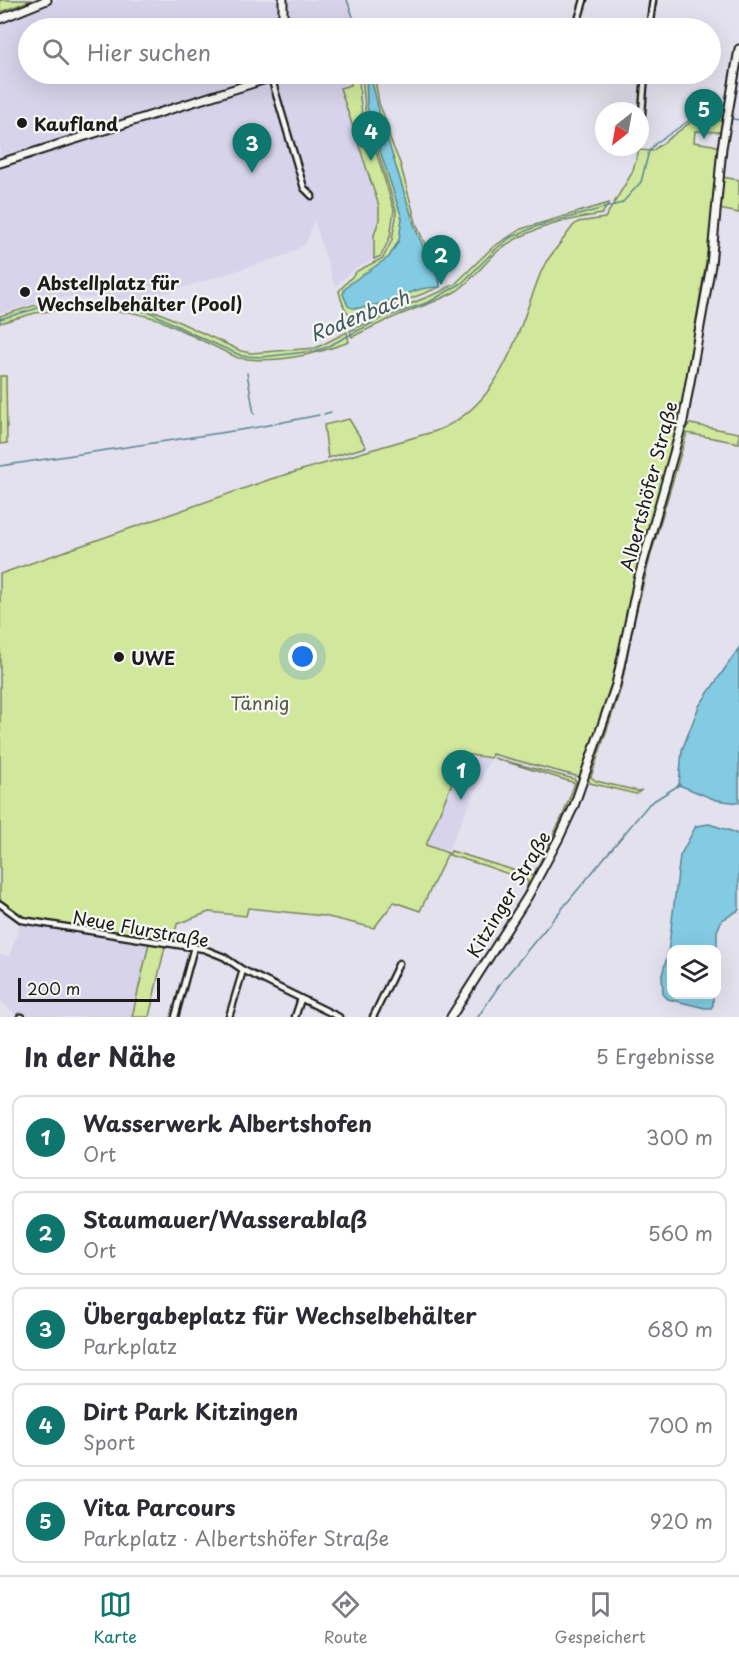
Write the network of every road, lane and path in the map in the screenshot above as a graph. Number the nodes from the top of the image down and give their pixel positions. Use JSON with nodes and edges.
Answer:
{"nodes":[{"id":1,"x":47,"y":0,"type":"edge"},
{"id":2,"x":283,"y":0,"type":"edge"},
{"id":3,"x":584,"y":0,"type":"edge"},
{"id":4,"x":653,"y":0,"type":"edge"},
{"id":5,"x":283,"y":18,"type":"edge"},
{"id":6,"x":579,"y":18,"type":"edge"},
{"id":7,"x":650,"y":18,"type":"edge"},
{"id":8,"x":0,"y":19,"type":"edge"},
{"id":9,"x":739,"y":49,"type":"edge"},
{"id":10,"x":249,"y":84,"type":"edge"},
{"id":11,"x":273,"y":84,"type":"edge"},
{"id":12,"x":644,"y":84,"type":"edge"},
{"id":13,"x":643,"y":102,"type":"edge"},
{"id":14,"x":0,"y":163,"type":"edge"},
{"id":15,"x":312,"y":196,"type":"dead end"},
{"id":16,"x":583,"y":781,"type":"joint"},
{"id":17,"x":0,"y":904,"type":"edge"},
{"id":18,"x":194,"y":947,"type":"junction"},
{"id":19,"x":399,"y":963,"type":"dead end"},
{"id":20,"x":243,"y":970,"type":"junction"},
{"id":21,"x":301,"y":999,"type":"junction"},
{"id":22,"x":176,"y":1017,"type":"edge"},
{"id":23,"x":229,"y":1017,"type":"edge"},
{"id":24,"x":295,"y":1017,"type":"edge"},
{"id":25,"x":339,"y":1017,"type":"edge"},
{"id":26,"x":373,"y":1017,"type":"edge"},
{"id":27,"x":451,"y":1017,"type":"edge"}],
"edges":[{"from":1,"to":8,"type":"street"},
{"from":2,"to":5,"type":"street"},
{"from":3,"to":6,"type":"street"},
{"from":4,"to":7,"type":"street"},
{"from":9,"to":16,"type":"street","name":"Albertshöfer Straße"},
{"from":10,"to":14,"type":"street"},
{"from":11,"to":15,"type":"street"},
{"from":12,"to":13,"type":"street"},
{"from":16,"to":27,"type":"street","name":"Kitzinger Straße"},
{"from":17,"to":18,"type":"street","name":"Neue Flurstraße"},
{"from":18,"to":20,"type":"street","name":"Neue Flurstraße"},
{"from":18,"to":22,"type":"street"},
{"from":19,"to":26,"type":"street"},
{"from":20,"to":21,"type":"street","name":"Neue Flurstraße"},
{"from":20,"to":23,"type":"street"},
{"from":21,"to":24,"type":"street"},
{"from":21,"to":25,"type":"street","name":"Neue Flurstraße"}]}
